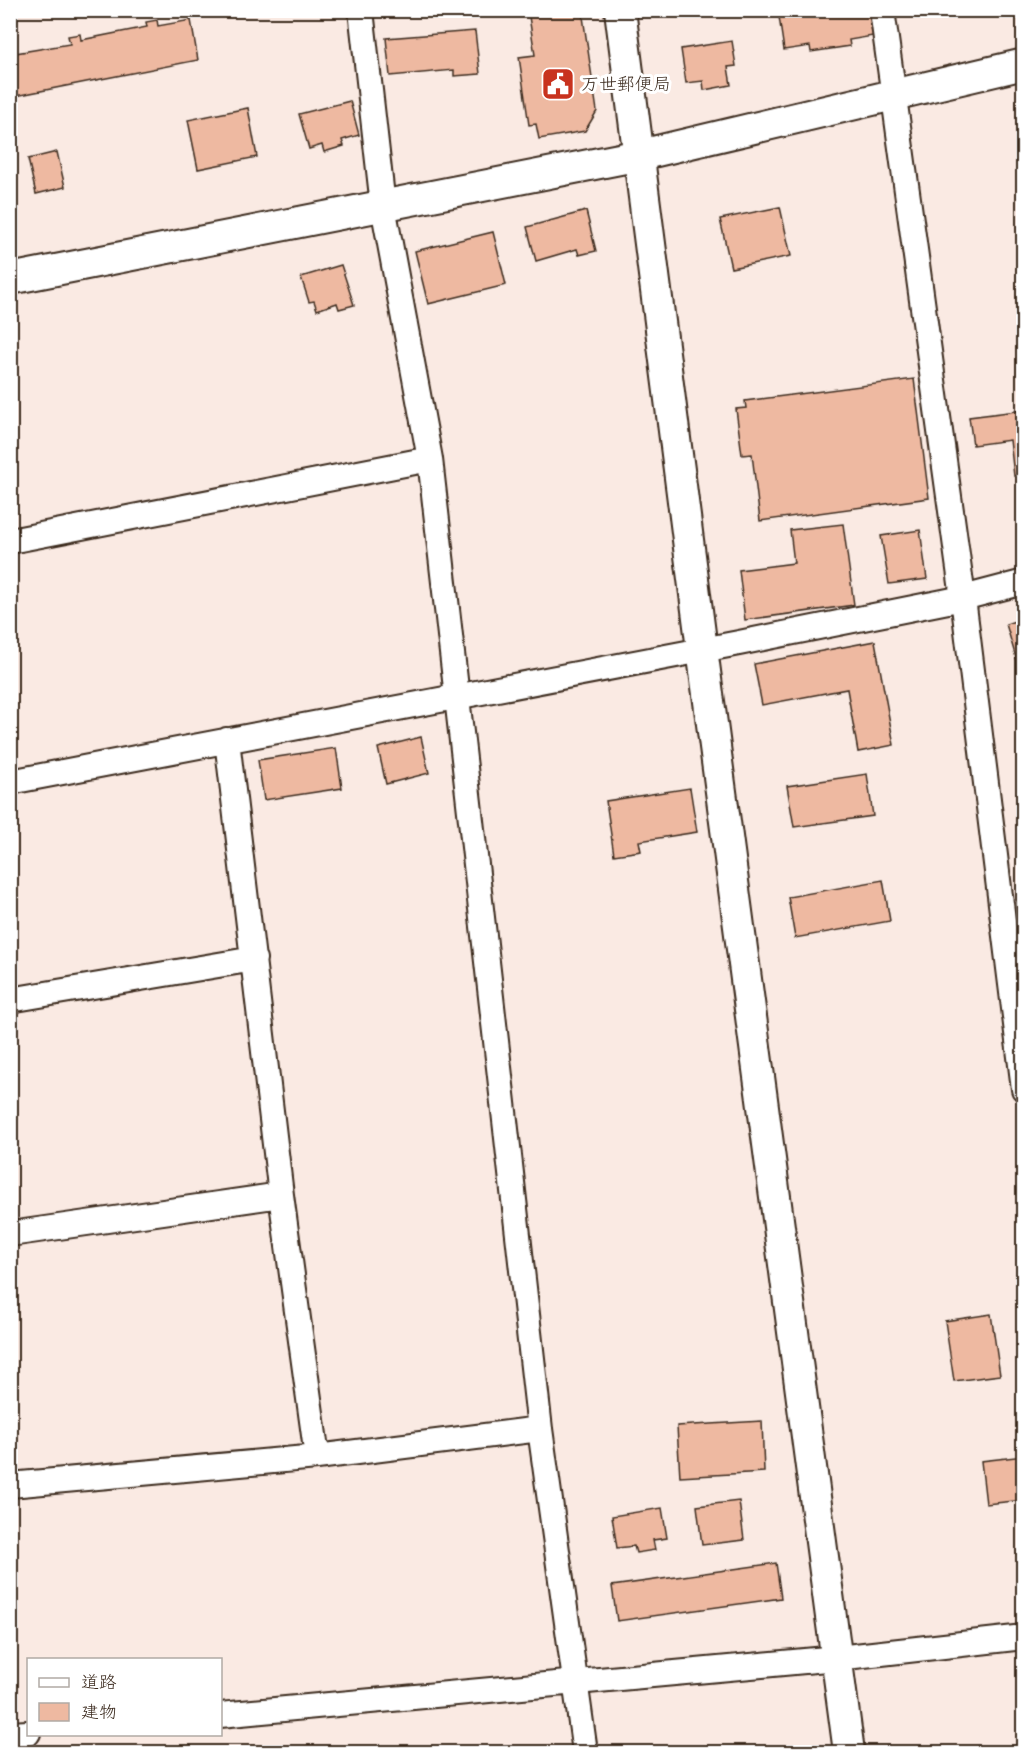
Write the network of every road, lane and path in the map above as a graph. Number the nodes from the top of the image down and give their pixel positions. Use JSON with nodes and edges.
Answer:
{"nodes":[{"id":1,"x":361,"y":10,"type":"edge"},
{"id":2,"x":620,"y":10,"type":"edge"},
{"id":3,"x":882,"y":10,"type":"edge"},
{"id":4,"x":1023,"y":64,"type":"edge"},
{"id":5,"x":893,"y":95,"type":"junction"},
{"id":6,"x":640,"y":155,"type":"junction"},
{"id":7,"x":383,"y":206,"type":"junction"},
{"id":8,"x":10,"y":279,"type":"edge"},
{"id":9,"x":430,"y":459,"type":"junction"},
{"id":10,"x":10,"y":541,"type":"edge"},
{"id":11,"x":1023,"y":582,"type":"edge"},
{"id":12,"x":963,"y":598,"type":"junction"},
{"id":13,"x":702,"y":649,"type":"junction"},
{"id":14,"x":456,"y":696,"type":"junction"},
{"id":15,"x":227,"y":740,"type":"junction"},
{"id":16,"x":10,"y":782,"type":"edge"},
{"id":17,"x":254,"y":959,"type":"junction"},
{"id":18,"x":10,"y":1000,"type":"edge"},
{"id":19,"x":1023,"y":1089,"type":"edge"},
{"id":20,"x":281,"y":1195,"type":"junction"},
{"id":21,"x":10,"y":1234,"type":"edge"},
{"id":22,"x":540,"y":1430,"type":"junction"},
{"id":23,"x":317,"y":1456,"type":"junction"},
{"id":24,"x":10,"y":1485,"type":"edge"},
{"id":25,"x":1023,"y":1637,"type":"edge"},
{"id":26,"x":837,"y":1658,"type":"junction"},
{"id":27,"x":575,"y":1682,"type":"junction"},
{"id":28,"x":222,"y":1715,"type":"edge"},
{"id":29,"x":27,"y":1733,"type":"edge"},
{"id":30,"x":10,"y":1734,"type":"edge"},
{"id":31,"x":585,"y":1752,"type":"edge"},
{"id":32,"x":849,"y":1752,"type":"edge"}],
"edges":[{"from":1,"to":7,"type":"street"},
{"from":2,"to":6,"type":"street"},
{"from":3,"to":5,"type":"street"},
{"from":4,"to":5,"type":"street"},
{"from":5,"to":6,"type":"street"},
{"from":5,"to":12,"type":"street"},
{"from":6,"to":7,"type":"street"},
{"from":6,"to":13,"type":"street"},
{"from":7,"to":8,"type":"street"},
{"from":7,"to":9,"type":"street"},
{"from":9,"to":10,"type":"street"},
{"from":9,"to":14,"type":"street"},
{"from":11,"to":12,"type":"street"},
{"from":12,"to":13,"type":"street"},
{"from":12,"to":19,"type":"street"},
{"from":13,"to":14,"type":"street"},
{"from":13,"to":26,"type":"street"},
{"from":14,"to":15,"type":"street"},
{"from":14,"to":22,"type":"street"},
{"from":15,"to":16,"type":"street"},
{"from":15,"to":17,"type":"street"},
{"from":17,"to":18,"type":"street"},
{"from":17,"to":20,"type":"street"},
{"from":20,"to":21,"type":"street"},
{"from":20,"to":23,"type":"street"},
{"from":22,"to":23,"type":"street"},
{"from":22,"to":27,"type":"street"},
{"from":23,"to":24,"type":"street"},
{"from":25,"to":26,"type":"street"},
{"from":26,"to":27,"type":"street"},
{"from":26,"to":32,"type":"street"},
{"from":27,"to":28,"type":"street"},
{"from":27,"to":31,"type":"street"},
{"from":29,"to":30,"type":"street"}]}
